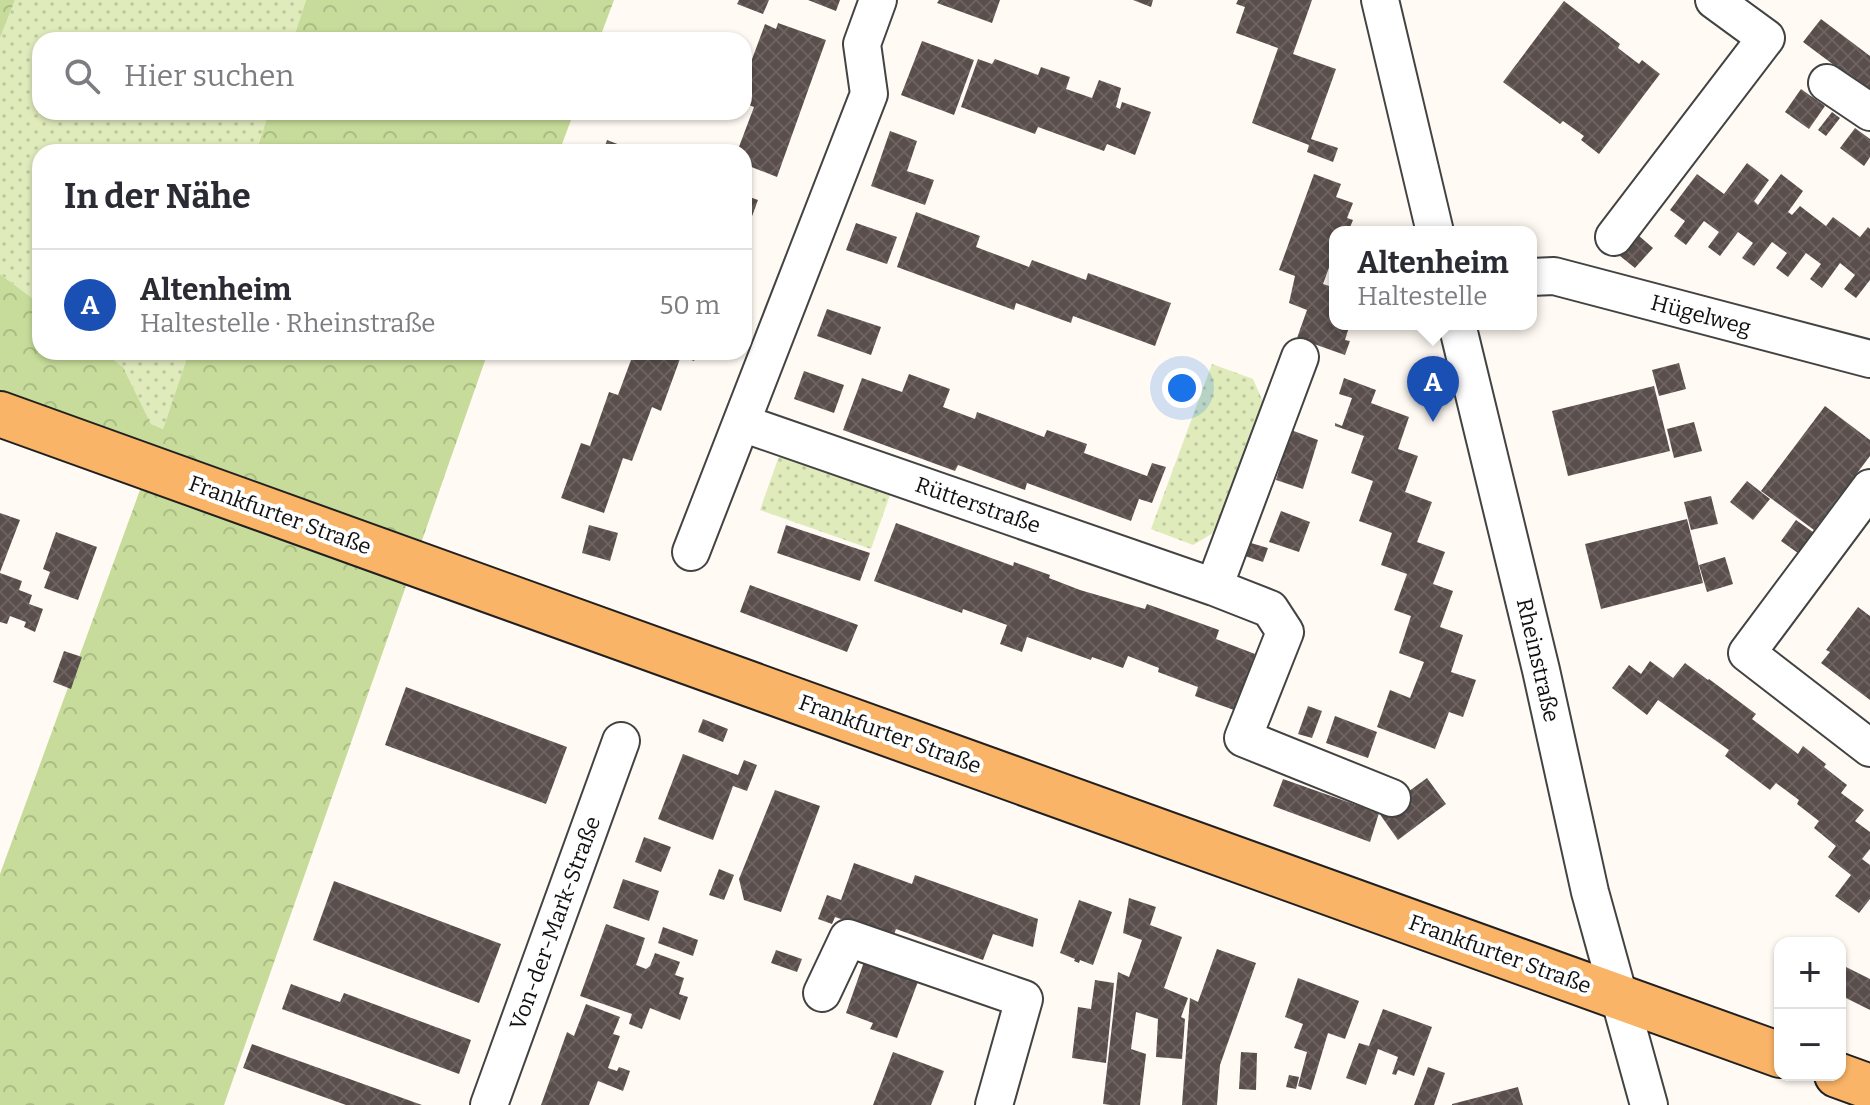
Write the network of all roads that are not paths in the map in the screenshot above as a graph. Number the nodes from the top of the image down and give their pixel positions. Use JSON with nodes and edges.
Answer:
{"nodes":[{"id":1,"x":878,"y":0,"type":"edge"},
{"id":2,"x":1380,"y":0,"type":"edge"},
{"id":3,"x":1714,"y":0,"type":"edge"},
{"id":4,"x":1827,"y":83,"type":"dead end"},
{"id":5,"x":1870,"y":112,"type":"edge"},
{"id":6,"x":1434,"y":226,"type":"edge"},
{"id":7,"x":1614,"y":237,"type":"dead end"},
{"id":8,"x":1537,"y":277,"type":"edge"},
{"id":9,"x":1458,"y":330,"type":"edge"},
{"id":10,"x":1300,"y":357,"type":"dead end"},
{"id":11,"x":1870,"y":359,"type":"edge"},
{"id":12,"x":0,"y":414,"type":"edge"},
{"id":13,"x":742,"y":423,"type":"junction"},
{"id":14,"x":1870,"y":488,"type":"edge"},
{"id":15,"x":691,"y":552,"type":"dead end"},
{"id":16,"x":1214,"y":587,"type":"junction"},
{"id":17,"x":621,"y":741,"type":"dead end"},
{"id":18,"x":1870,"y":748,"type":"edge"},
{"id":19,"x":1392,"y":798,"type":"dead end"},
{"id":20,"x":822,"y":993,"type":"dead end"},
{"id":21,"x":1617,"y":997,"type":"junction"},
{"id":22,"x":1774,"y":1053,"type":"edge"},
{"id":23,"x":1846,"y":1078,"type":"edge"},
{"id":24,"x":1870,"y":1087,"type":"edge"},
{"id":25,"x":489,"y":1105,"type":"edge"},
{"id":26,"x":994,"y":1105,"type":"edge"},
{"id":27,"x":1649,"y":1105,"type":"edge"}],
"edges":[{"from":1,"to":13,"type":"street"},
{"from":2,"to":6,"type":"street"},
{"from":3,"to":7,"type":"street"},
{"from":4,"to":5,"type":"street"},
{"from":8,"to":11,"type":"street","name":"Hügelweg"},
{"from":9,"to":21,"type":"street","name":"Rheinstraße"},
{"from":10,"to":16,"type":"street"},
{"from":12,"to":21,"type":"main road","name":"Frankfurter Straße"},
{"from":13,"to":15,"type":"street"},
{"from":13,"to":16,"type":"street","name":"Rütterstraße"},
{"from":14,"to":18,"type":"street"},
{"from":16,"to":19,"type":"street","name":"Rütterstraße"},
{"from":17,"to":25,"type":"street","name":"Von-der-Mark-Straße"},
{"from":20,"to":26,"type":"street"},
{"from":21,"to":22,"type":"main road","name":"Frankfurter Straße"},
{"from":21,"to":27,"type":"street","name":"Rheinstraße"},
{"from":23,"to":24,"type":"main road"}]}
